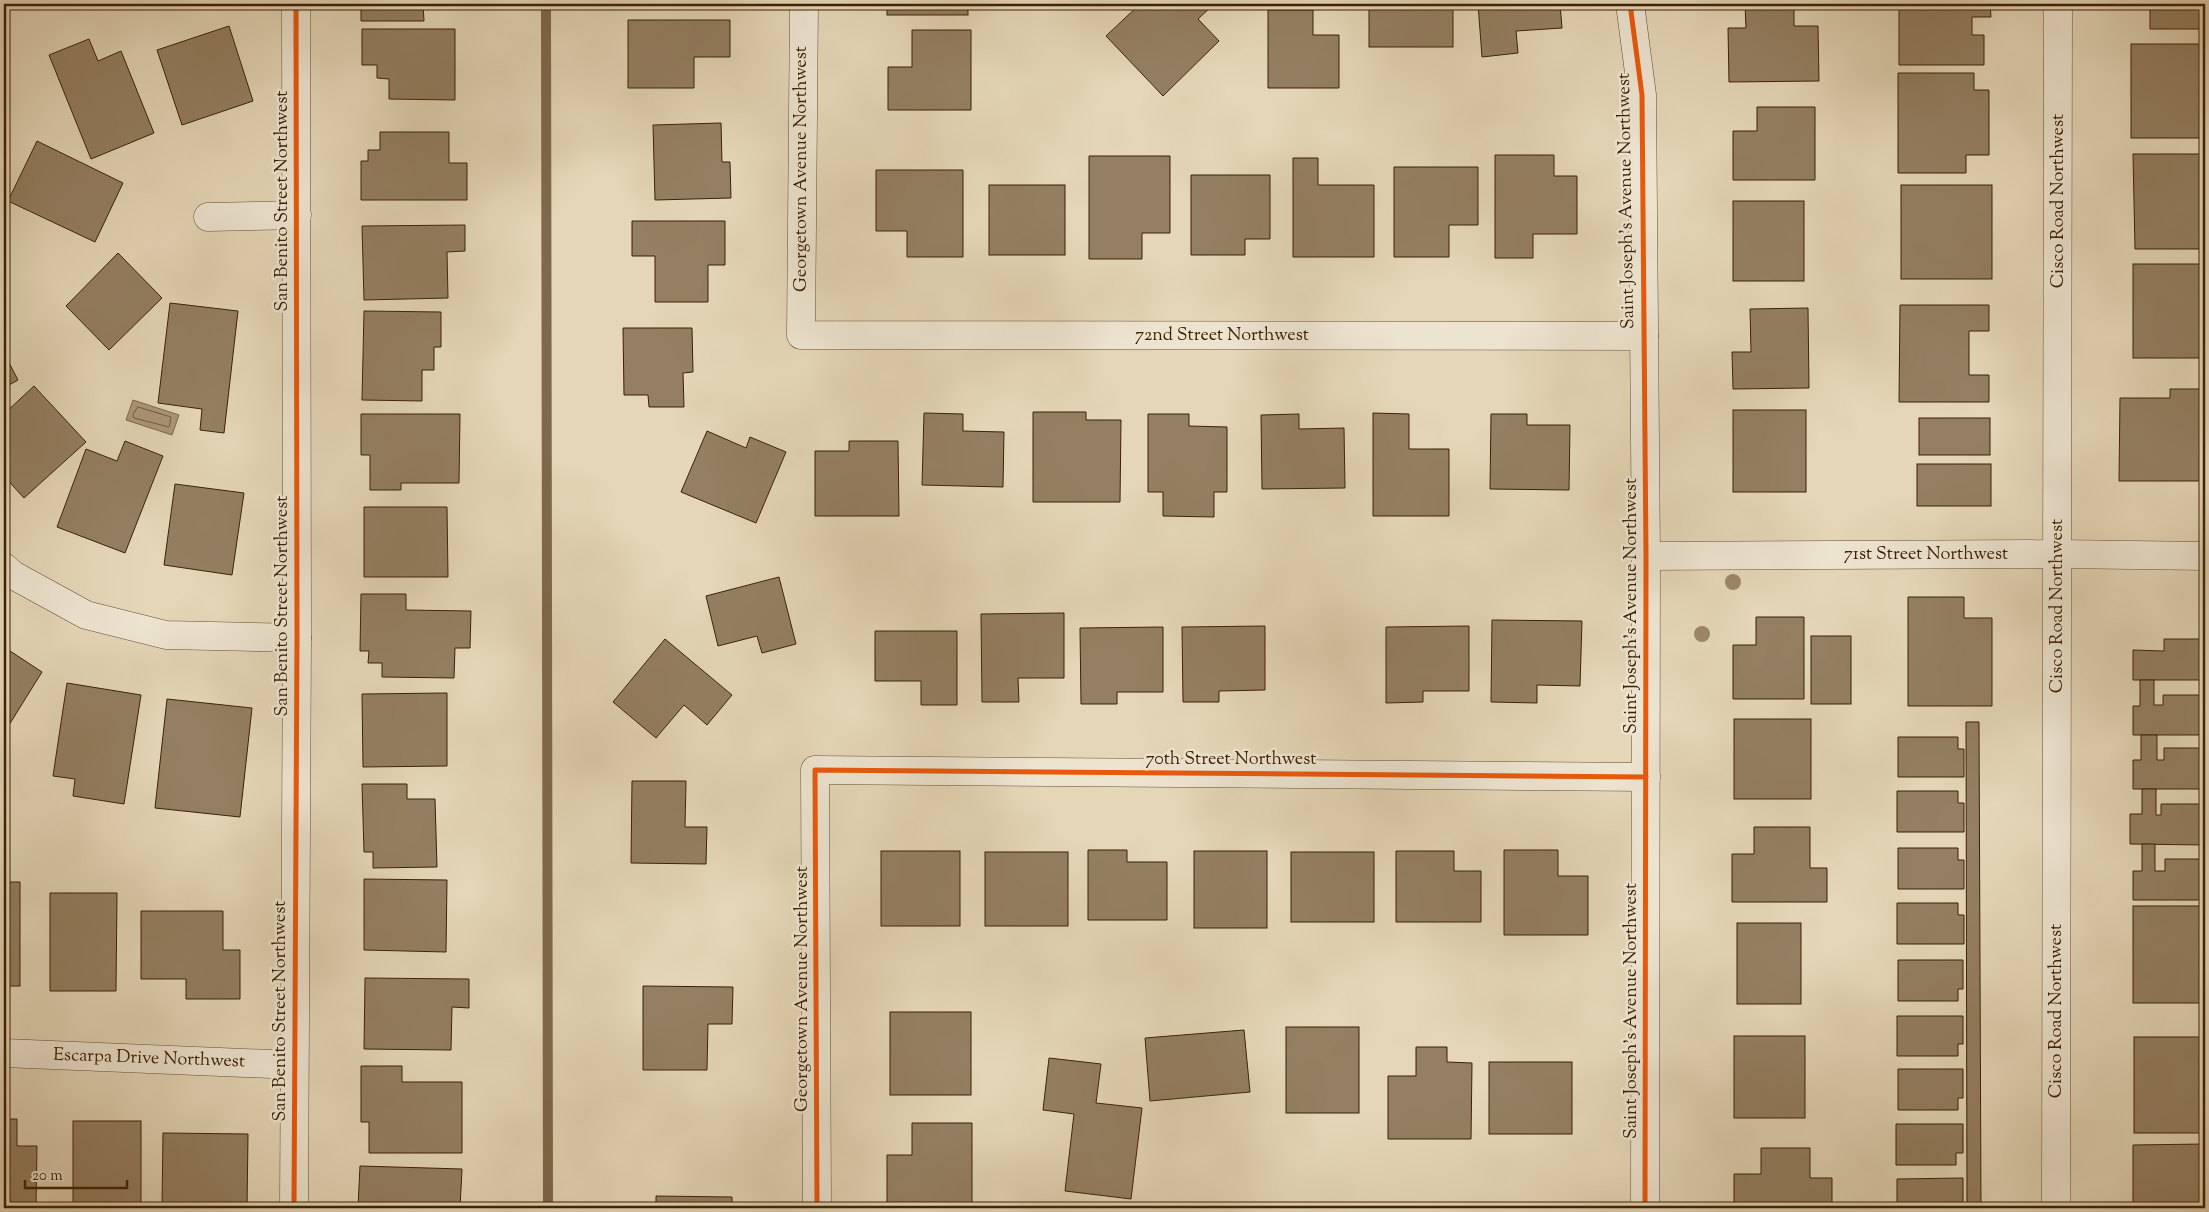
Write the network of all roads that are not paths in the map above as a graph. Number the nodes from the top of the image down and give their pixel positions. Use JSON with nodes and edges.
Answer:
{"nodes":[{"id":1,"x":296,"y":4,"type":"edge"},
{"id":2,"x":804,"y":4,"type":"edge"},
{"id":3,"x":1630,"y":4,"type":"edge"},
{"id":4,"x":2058,"y":4,"type":"edge"},
{"id":5,"x":297,"y":215,"type":"junction"},
{"id":6,"x":208,"y":217,"type":"dead end"},
{"id":7,"x":801,"y":335,"type":"joint"},
{"id":8,"x":1644,"y":336,"type":"junction"},
{"id":9,"x":2058,"y":554,"type":"junction"},
{"id":10,"x":1646,"y":556,"type":"junction"},
{"id":11,"x":2205,"y":556,"type":"edge"},
{"id":12,"x":4,"y":567,"type":"edge"},
{"id":13,"x":297,"y":638,"type":"junction"},
{"id":14,"x":815,"y":770,"type":"joint"},
{"id":15,"x":1646,"y":777,"type":"junction"},
{"id":16,"x":4,"y":1053,"type":"edge"},
{"id":17,"x":294,"y":1065,"type":"junction"},
{"id":18,"x":294,"y":1208,"type":"edge"},
{"id":19,"x":817,"y":1208,"type":"edge"},
{"id":20,"x":1645,"y":1208,"type":"edge"},
{"id":21,"x":2056,"y":1208,"type":"edge"}],
"edges":[{"from":1,"to":5,"type":"street","name":"San Benito Street Northwest"},
{"from":2,"to":7,"type":"street","name":"Georgetown Avenue Northwest"},
{"from":3,"to":8,"type":"street","name":"Saint Joseph's Avenue Northwest"},
{"from":4,"to":9,"type":"street","name":"Cisco Road Northwest"},
{"from":5,"to":6,"type":"street"},
{"from":5,"to":13,"type":"street","name":"San Benito Street Northwest"},
{"from":7,"to":8,"type":"street","name":"72nd Street Northwest"},
{"from":8,"to":10,"type":"street","name":"Saint Joseph's Avenue Northwest"},
{"from":9,"to":10,"type":"street","name":"71st Street Northwest"},
{"from":9,"to":11,"type":"street","name":"71st Street Northwest"},
{"from":9,"to":21,"type":"street","name":"Cisco Road Northwest"},
{"from":10,"to":15,"type":"street","name":"Saint Joseph's Avenue Northwest"},
{"from":12,"to":13,"type":"street"},
{"from":13,"to":17,"type":"street","name":"San Benito Street Northwest"},
{"from":14,"to":15,"type":"street","name":"70th Street Northwest"},
{"from":14,"to":19,"type":"street","name":"Georgetown Avenue Northwest"},
{"from":15,"to":20,"type":"street","name":"Saint Joseph's Avenue Northwest"},
{"from":16,"to":17,"type":"street","name":"Escarpa Drive Northwest"},
{"from":17,"to":18,"type":"street","name":"San Benito Street Northwest"}]}
